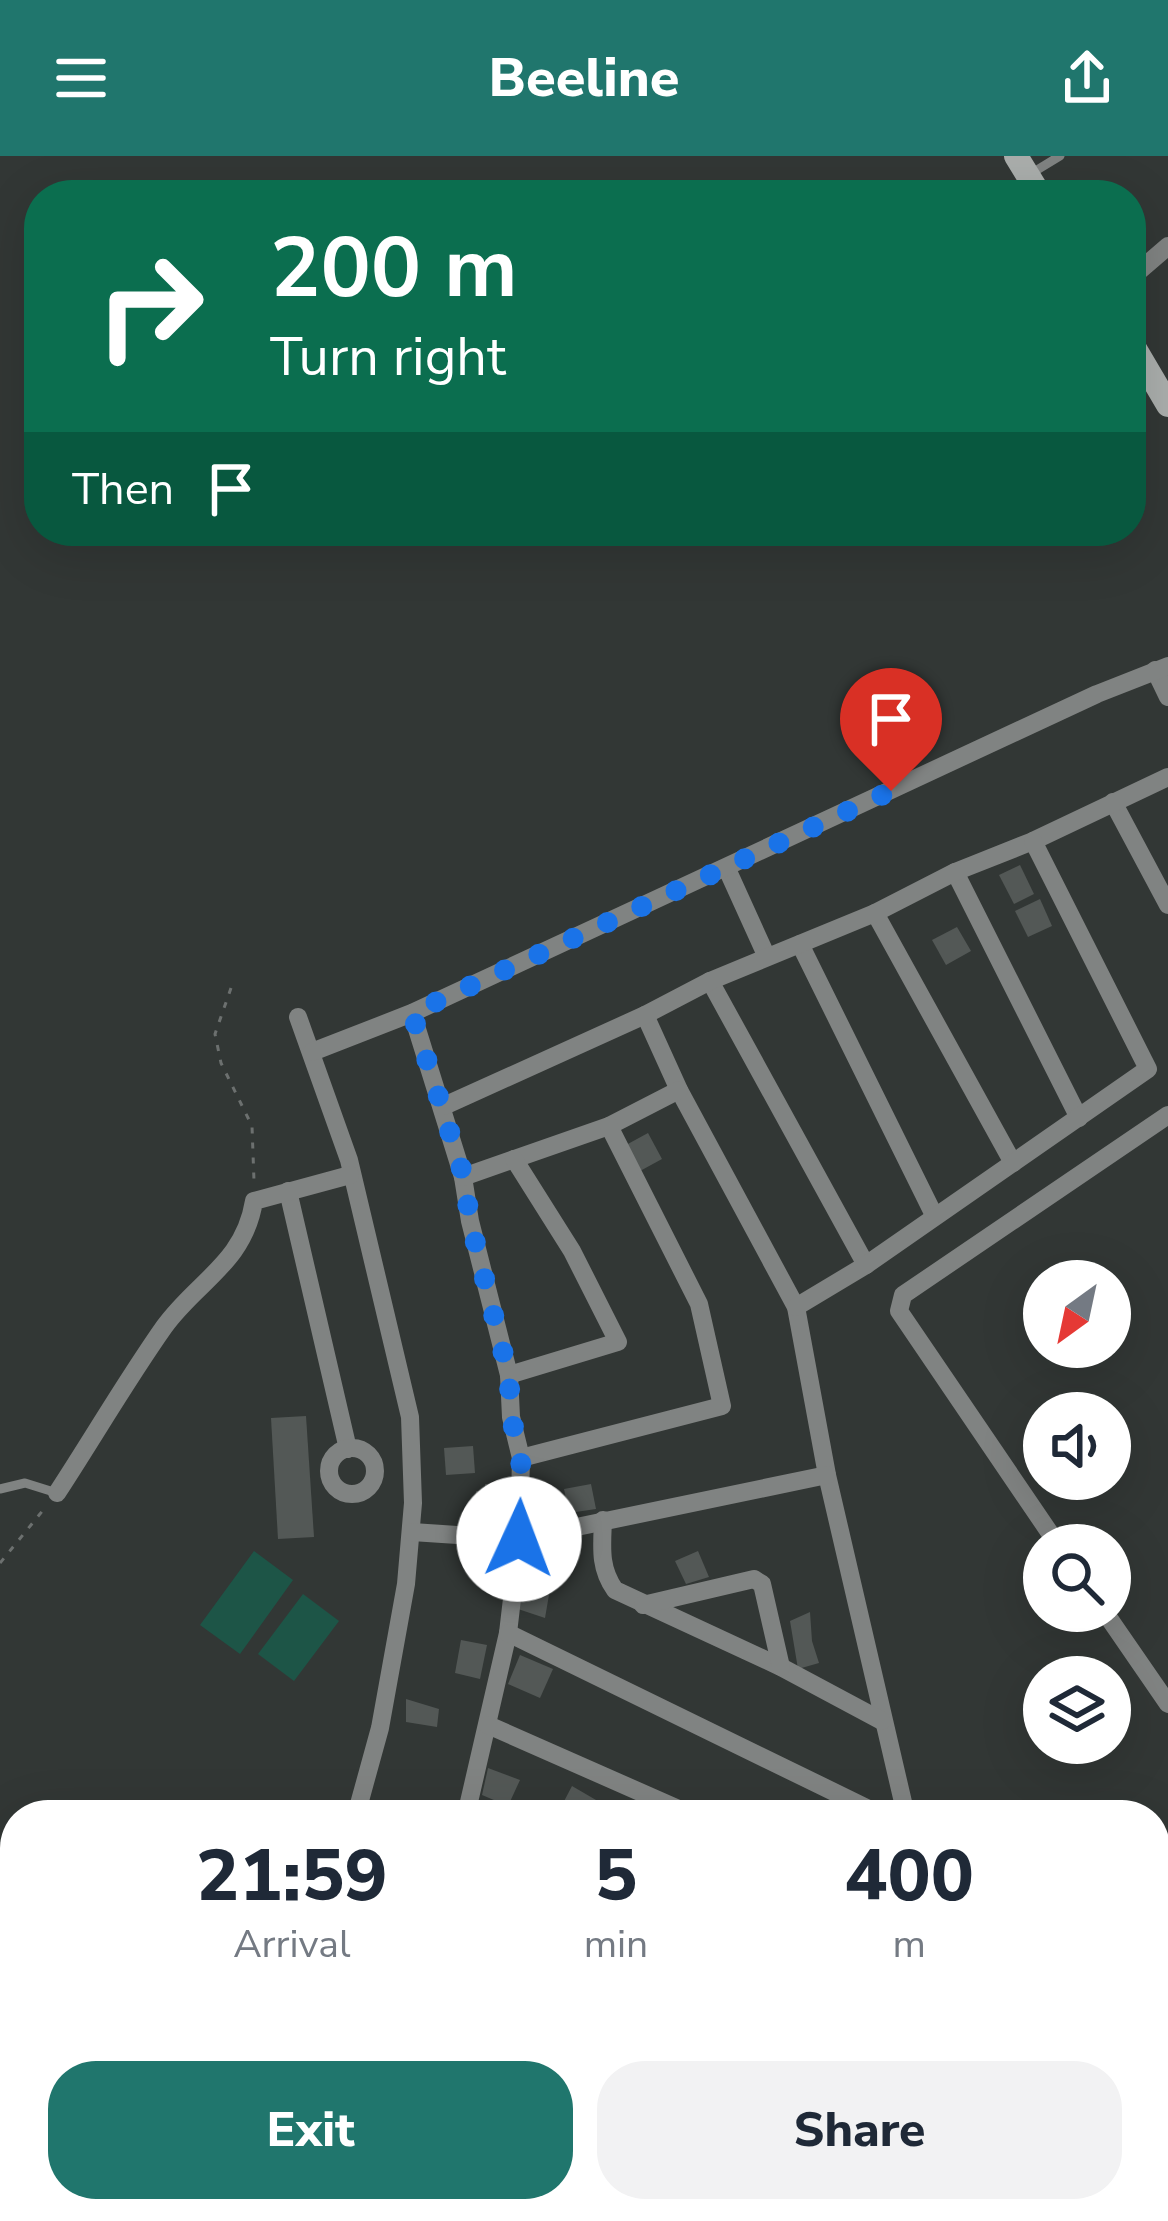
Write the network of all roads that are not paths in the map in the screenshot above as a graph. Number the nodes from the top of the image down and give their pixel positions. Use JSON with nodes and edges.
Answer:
{"nodes":[{"id":1,"x":1060,"y":156,"type":"edge"},
{"id":2,"x":1028,"y":176,"type":"edge"},
{"id":3,"x":1146,"y":368,"type":"edge"},
{"id":4,"x":1168,"y":405,"type":"edge"},
{"id":5,"x":1162,"y":668,"type":"edge"},
{"id":6,"x":1168,"y":698,"type":"edge"},
{"id":7,"x":1168,"y":776,"type":"edge"},
{"id":8,"x":1113,"y":802,"type":"junction"},
{"id":9,"x":1033,"y":841,"type":"junction"},
{"id":10,"x":727,"y":869,"type":"junction"},
{"id":11,"x":955,"y":872,"type":"junction"},
{"id":12,"x":1168,"y":904,"type":"edge"},
{"id":13,"x":875,"y":913,"type":"junction"},
{"id":14,"x":800,"y":944,"type":"junction"},
{"id":15,"x":766,"y":955,"type":"junction"},
{"id":16,"x":710,"y":981,"type":"junction"},
{"id":17,"x":412,"y":1013,"type":"junction"},
{"id":18,"x":645,"y":1015,"type":"junction"},
{"id":19,"x":298,"y":1017,"type":"dead end"},
{"id":20,"x":313,"y":1052,"type":"junction"},
{"id":21,"x":1168,"y":1056,"type":"edge"},
{"id":22,"x":1148,"y":1069,"type":"junction"},
{"id":23,"x":680,"y":1090,"type":"junction"},
{"id":24,"x":444,"y":1106,"type":"junction"},
{"id":25,"x":1168,"y":1115,"type":"edge"},
{"id":26,"x":1079,"y":1118,"type":"junction"},
{"id":27,"x":609,"y":1126,"type":"junction"},
{"id":28,"x":514,"y":1159,"type":"junction"},
{"id":29,"x":1013,"y":1163,"type":"junction"},
{"id":30,"x":350,"y":1175,"type":"junction"},
{"id":31,"x":464,"y":1177,"type":"junction"},
{"id":32,"x":288,"y":1190,"type":"junction"},
{"id":33,"x":934,"y":1215,"type":"junction"},
{"id":34,"x":866,"y":1265,"type":"junction"},
{"id":35,"x":796,"y":1306,"type":"junction"},
{"id":36,"x":509,"y":1376,"type":"junction"},
{"id":37,"x":348,"y":1449,"type":"junction"},
{"id":38,"x":521,"y":1457,"type":"junction"},
{"id":39,"x":375,"y":1471,"type":"junction"},
{"id":40,"x":413,"y":1473,"type":"junction"},
{"id":41,"x":827,"y":1475,"type":"junction"},
{"id":42,"x":0,"y":1489,"type":"edge"},
{"id":43,"x":57,"y":1493,"type":"joint"},
{"id":44,"x":603,"y":1520,"type":"junction"},
{"id":45,"x":1044,"y":1524,"type":"edge"},
{"id":46,"x":412,"y":1532,"type":"junction"},
{"id":47,"x":519,"y":1539,"type":"junction"},
{"id":48,"x":643,"y":1605,"type":"junction"},
{"id":49,"x":1118,"y":1632,"type":"edge"},
{"id":50,"x":508,"y":1634,"type":"junction"},
{"id":51,"x":781,"y":1667,"type":"junction"},
{"id":52,"x":1168,"y":1704,"type":"edge"},
{"id":53,"x":882,"y":1721,"type":"junction"},
{"id":54,"x":488,"y":1725,"type":"junction"},
{"id":55,"x":360,"y":1800,"type":"edge"},
{"id":56,"x":476,"y":1800,"type":"edge"},
{"id":57,"x":658,"y":1800,"type":"edge"},
{"id":58,"x":850,"y":1800,"type":"edge"},
{"id":59,"x":902,"y":1800,"type":"edge"}],
"edges":[{"from":1,"to":2,"type":"lane"},
{"from":3,"to":4,"type":"main road"},
{"from":5,"to":6,"type":"street"},
{"from":5,"to":10,"type":"street"},
{"from":7,"to":8,"type":"street"},
{"from":8,"to":9,"type":"street"},
{"from":8,"to":12,"type":"street"},
{"from":9,"to":11,"type":"street"},
{"from":9,"to":22,"type":"street"},
{"from":10,"to":15,"type":"street"},
{"from":10,"to":17,"type":"street"},
{"from":11,"to":13,"type":"street"},
{"from":11,"to":26,"type":"street"},
{"from":13,"to":14,"type":"street"},
{"from":13,"to":29,"type":"street"},
{"from":14,"to":15,"type":"street"},
{"from":14,"to":33,"type":"street"},
{"from":15,"to":16,"type":"street"},
{"from":16,"to":18,"type":"street"},
{"from":16,"to":34,"type":"street"},
{"from":17,"to":20,"type":"street"},
{"from":17,"to":24,"type":"street"},
{"from":18,"to":23,"type":"street"},
{"from":18,"to":24,"type":"street"},
{"from":19,"to":20,"type":"street"},
{"from":20,"to":30,"type":"street"},
{"from":21,"to":22,"type":"street"},
{"from":22,"to":26,"type":"street"},
{"from":23,"to":27,"type":"street"},
{"from":23,"to":35,"type":"street"},
{"from":24,"to":31,"type":"street"},
{"from":25,"to":45,"type":"street"},
{"from":26,"to":29,"type":"street"},
{"from":27,"to":28,"type":"street"},
{"from":27,"to":38,"type":"street"},
{"from":28,"to":31,"type":"street"},
{"from":28,"to":36,"type":"street"},
{"from":29,"to":33,"type":"street"},
{"from":30,"to":32,"type":"street"},
{"from":30,"to":40,"type":"street"},
{"from":31,"to":36,"type":"street"},
{"from":32,"to":37,"type":"street"},
{"from":32,"to":43,"type":"street"},
{"from":33,"to":34,"type":"street"},
{"from":34,"to":35,"type":"street"},
{"from":35,"to":41,"type":"street"},
{"from":36,"to":38,"type":"street"},
{"from":37,"to":39,"type":"street"},
{"from":37,"to":39,"type":"street"},
{"from":38,"to":47,"type":"street"},
{"from":39,"to":40,"type":"street"},
{"from":40,"to":46,"type":"street"},
{"from":41,"to":44,"type":"street"},
{"from":41,"to":53,"type":"street"},
{"from":42,"to":43,"type":"lane"},
{"from":44,"to":47,"type":"street"},
{"from":44,"to":48,"type":"street"},
{"from":46,"to":47,"type":"street"},
{"from":46,"to":55,"type":"street"},
{"from":47,"to":50,"type":"street"},
{"from":48,"to":51,"type":"street"},
{"from":48,"to":51,"type":"street"},
{"from":49,"to":52,"type":"street"},
{"from":50,"to":54,"type":"street"},
{"from":50,"to":58,"type":"street"},
{"from":51,"to":53,"type":"street"},
{"from":53,"to":59,"type":"street"},
{"from":54,"to":56,"type":"street"},
{"from":54,"to":57,"type":"street"}]}
